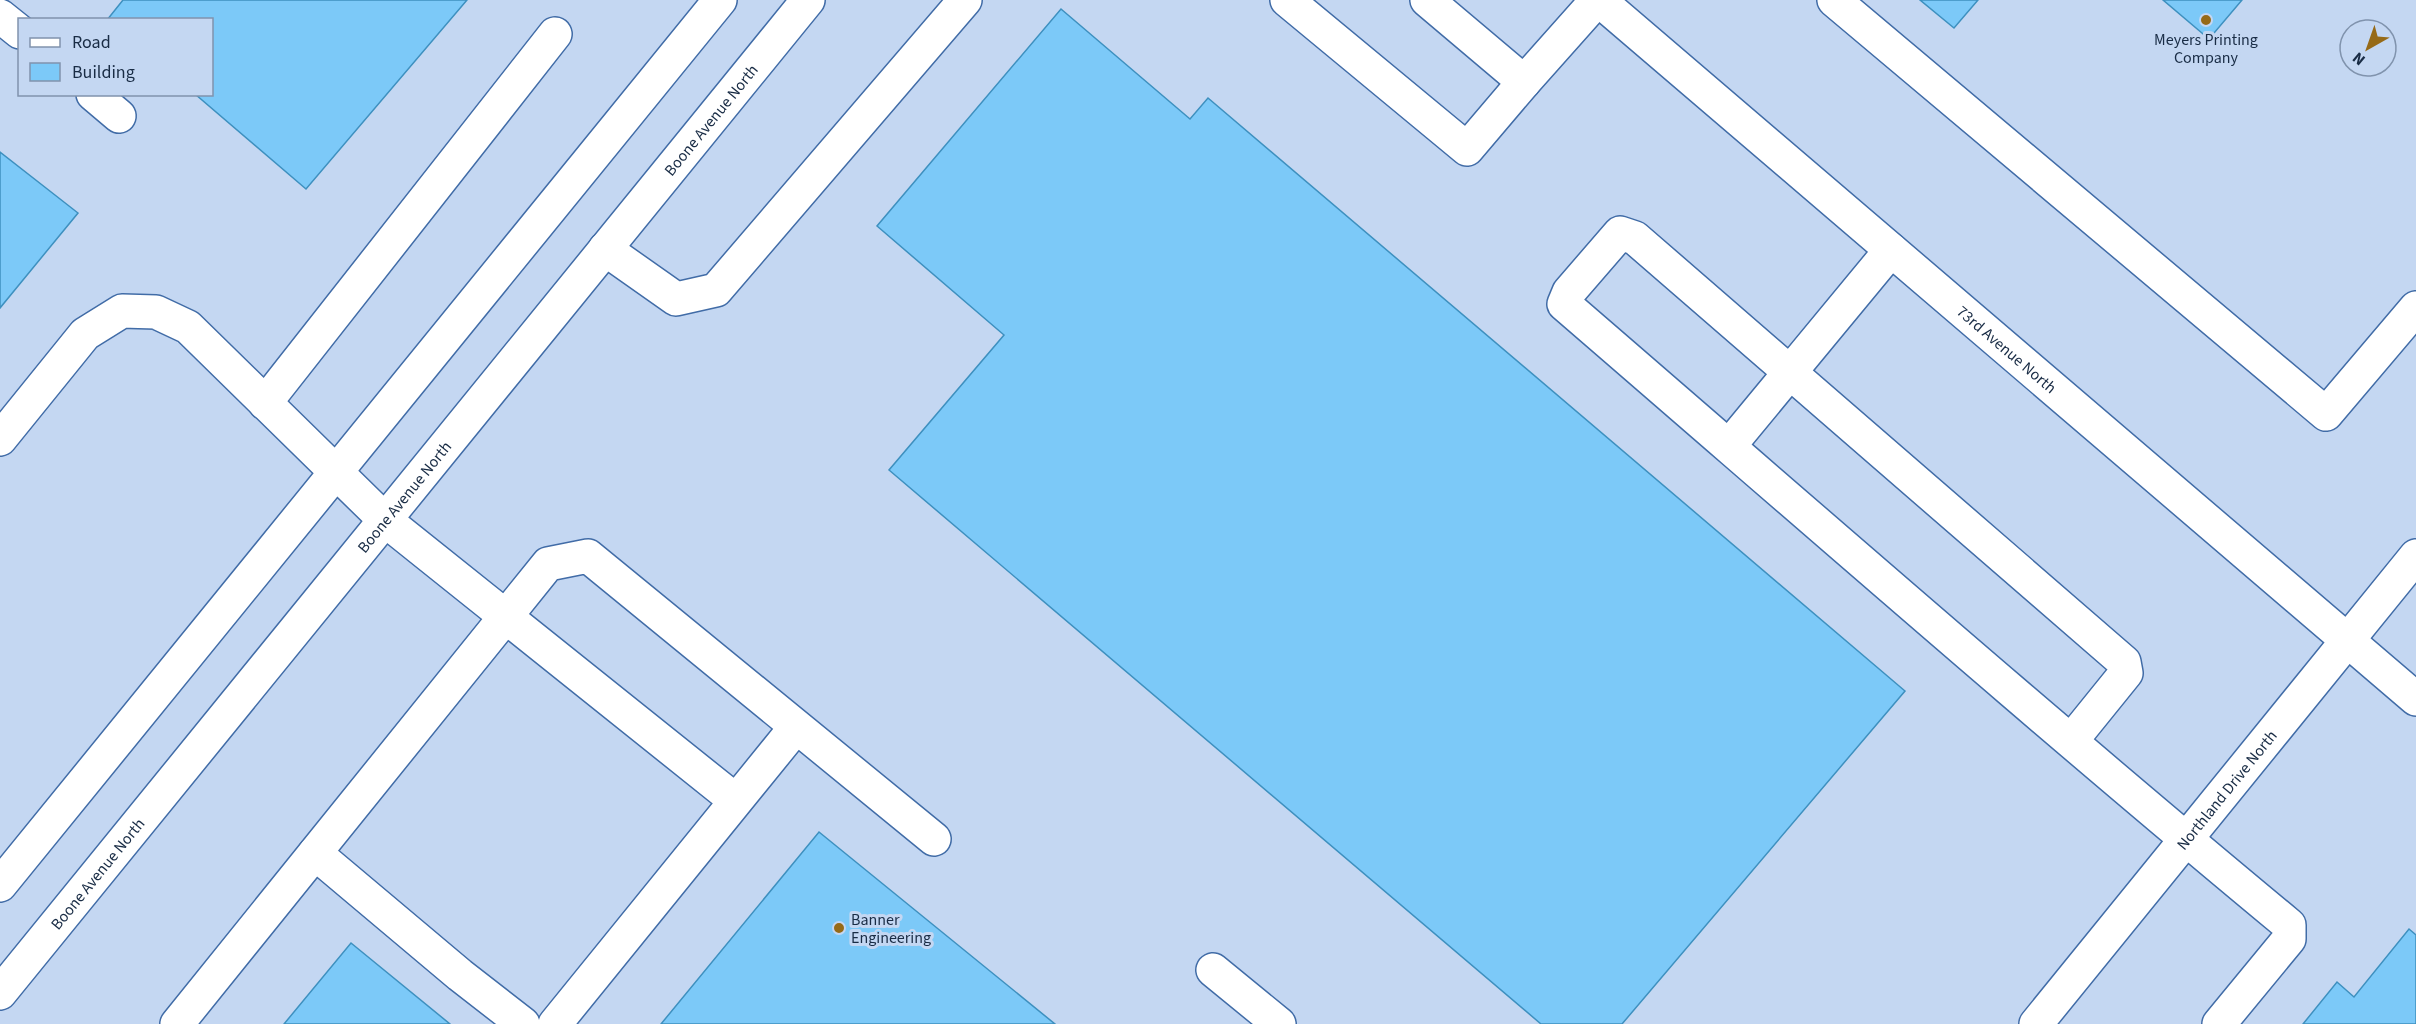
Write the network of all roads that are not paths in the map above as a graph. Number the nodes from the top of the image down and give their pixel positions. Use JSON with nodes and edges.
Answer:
{"nodes":[{"id":1,"x":720,"y":0,"type":"edge"},
{"id":2,"x":808,"y":0,"type":"edge"},
{"id":3,"x":965,"y":0,"type":"edge"},
{"id":4,"x":1287,"y":0,"type":"edge"},
{"id":5,"x":1427,"y":0,"type":"edge"},
{"id":6,"x":1834,"y":0,"type":"edge"},
{"id":7,"x":1614,"y":5,"type":"edge"},
{"id":8,"x":0,"y":16,"type":"edge"},
{"id":9,"x":18,"y":30,"type":"edge"},
{"id":10,"x":555,"y":34,"type":"dead end"},
{"id":11,"x":1524,"y":82,"type":"junction"},
{"id":12,"x":95,"y":96,"type":"edge"},
{"id":13,"x":119,"y":116,"type":"dead end"},
{"id":14,"x":606,"y":249,"type":"junction"},
{"id":15,"x":1891,"y":250,"type":"junction"},
{"id":16,"x":2416,"y":308,"type":"edge"},
{"id":17,"x":1790,"y":372,"type":"junction"},
{"id":18,"x":265,"y":403,"type":"junction"},
{"id":19,"x":0,"y":439,"type":"edge"},
{"id":20,"x":1729,"y":446,"type":"junction"},
{"id":21,"x":336,"y":473,"type":"junction"},
{"id":22,"x":385,"y":519,"type":"junction"},
{"id":23,"x":2416,"y":556,"type":"edge"},
{"id":24,"x":507,"y":616,"type":"junction"},
{"id":25,"x":2347,"y":640,"type":"junction"},
{"id":26,"x":2416,"y":699,"type":"edge"},
{"id":27,"x":796,"y":727,"type":"junction"},
{"id":28,"x":2072,"y":741,"type":"junction"},
{"id":29,"x":735,"y":800,"type":"junction"},
{"id":30,"x":934,"y":839,"type":"dead end"},
{"id":31,"x":2186,"y":840,"type":"junction"},
{"id":32,"x":315,"y":853,"type":"junction"},
{"id":33,"x":0,"y":885,"type":"edge"},
{"id":34,"x":1213,"y":970,"type":"dead end"},
{"id":35,"x":0,"y":993,"type":"edge"},
{"id":36,"x":177,"y":1024,"type":"edge"},
{"id":37,"x":523,"y":1024,"type":"edge"},
{"id":38,"x":555,"y":1024,"type":"edge"},
{"id":39,"x":1279,"y":1024,"type":"edge"},
{"id":40,"x":2036,"y":1024,"type":"edge"},
{"id":41,"x":2219,"y":1024,"type":"edge"}],
"edges":[{"from":1,"to":21,"type":"street"},
{"from":2,"to":14,"type":"street","name":"Boone Avenue North"},
{"from":3,"to":14,"type":"street"},
{"from":4,"to":11,"type":"street"},
{"from":5,"to":11,"type":"street"},
{"from":6,"to":16,"type":"street"},
{"from":7,"to":11,"type":"street"},
{"from":7,"to":15,"type":"street","name":"73rd Avenue North"},
{"from":8,"to":9,"type":"street"},
{"from":10,"to":18,"type":"street"},
{"from":12,"to":13,"type":"street"},
{"from":14,"to":22,"type":"street","name":"Boone Avenue North"},
{"from":15,"to":17,"type":"street"},
{"from":15,"to":25,"type":"street","name":"73rd Avenue North"},
{"from":17,"to":20,"type":"street"},
{"from":17,"to":20,"type":"street"},
{"from":17,"to":28,"type":"street"},
{"from":18,"to":19,"type":"street"},
{"from":18,"to":21,"type":"street"},
{"from":20,"to":28,"type":"street"},
{"from":21,"to":22,"type":"street"},
{"from":21,"to":33,"type":"street"},
{"from":22,"to":24,"type":"street"},
{"from":22,"to":35,"type":"street","name":"Boone Avenue North"},
{"from":23,"to":25,"type":"street","name":"Northland Drive North"},
{"from":24,"to":27,"type":"street"},
{"from":24,"to":29,"type":"street"},
{"from":24,"to":32,"type":"street"},
{"from":25,"to":26,"type":"street","name":"73rd Avenue North"},
{"from":25,"to":31,"type":"street","name":"Northland Drive North"},
{"from":27,"to":29,"type":"street"},
{"from":27,"to":30,"type":"street"},
{"from":28,"to":31,"type":"street"},
{"from":29,"to":38,"type":"street"},
{"from":31,"to":40,"type":"street","name":"Northland Drive North"},
{"from":31,"to":41,"type":"street"},
{"from":32,"to":36,"type":"street"},
{"from":32,"to":37,"type":"street"},
{"from":34,"to":39,"type":"street"}]}
